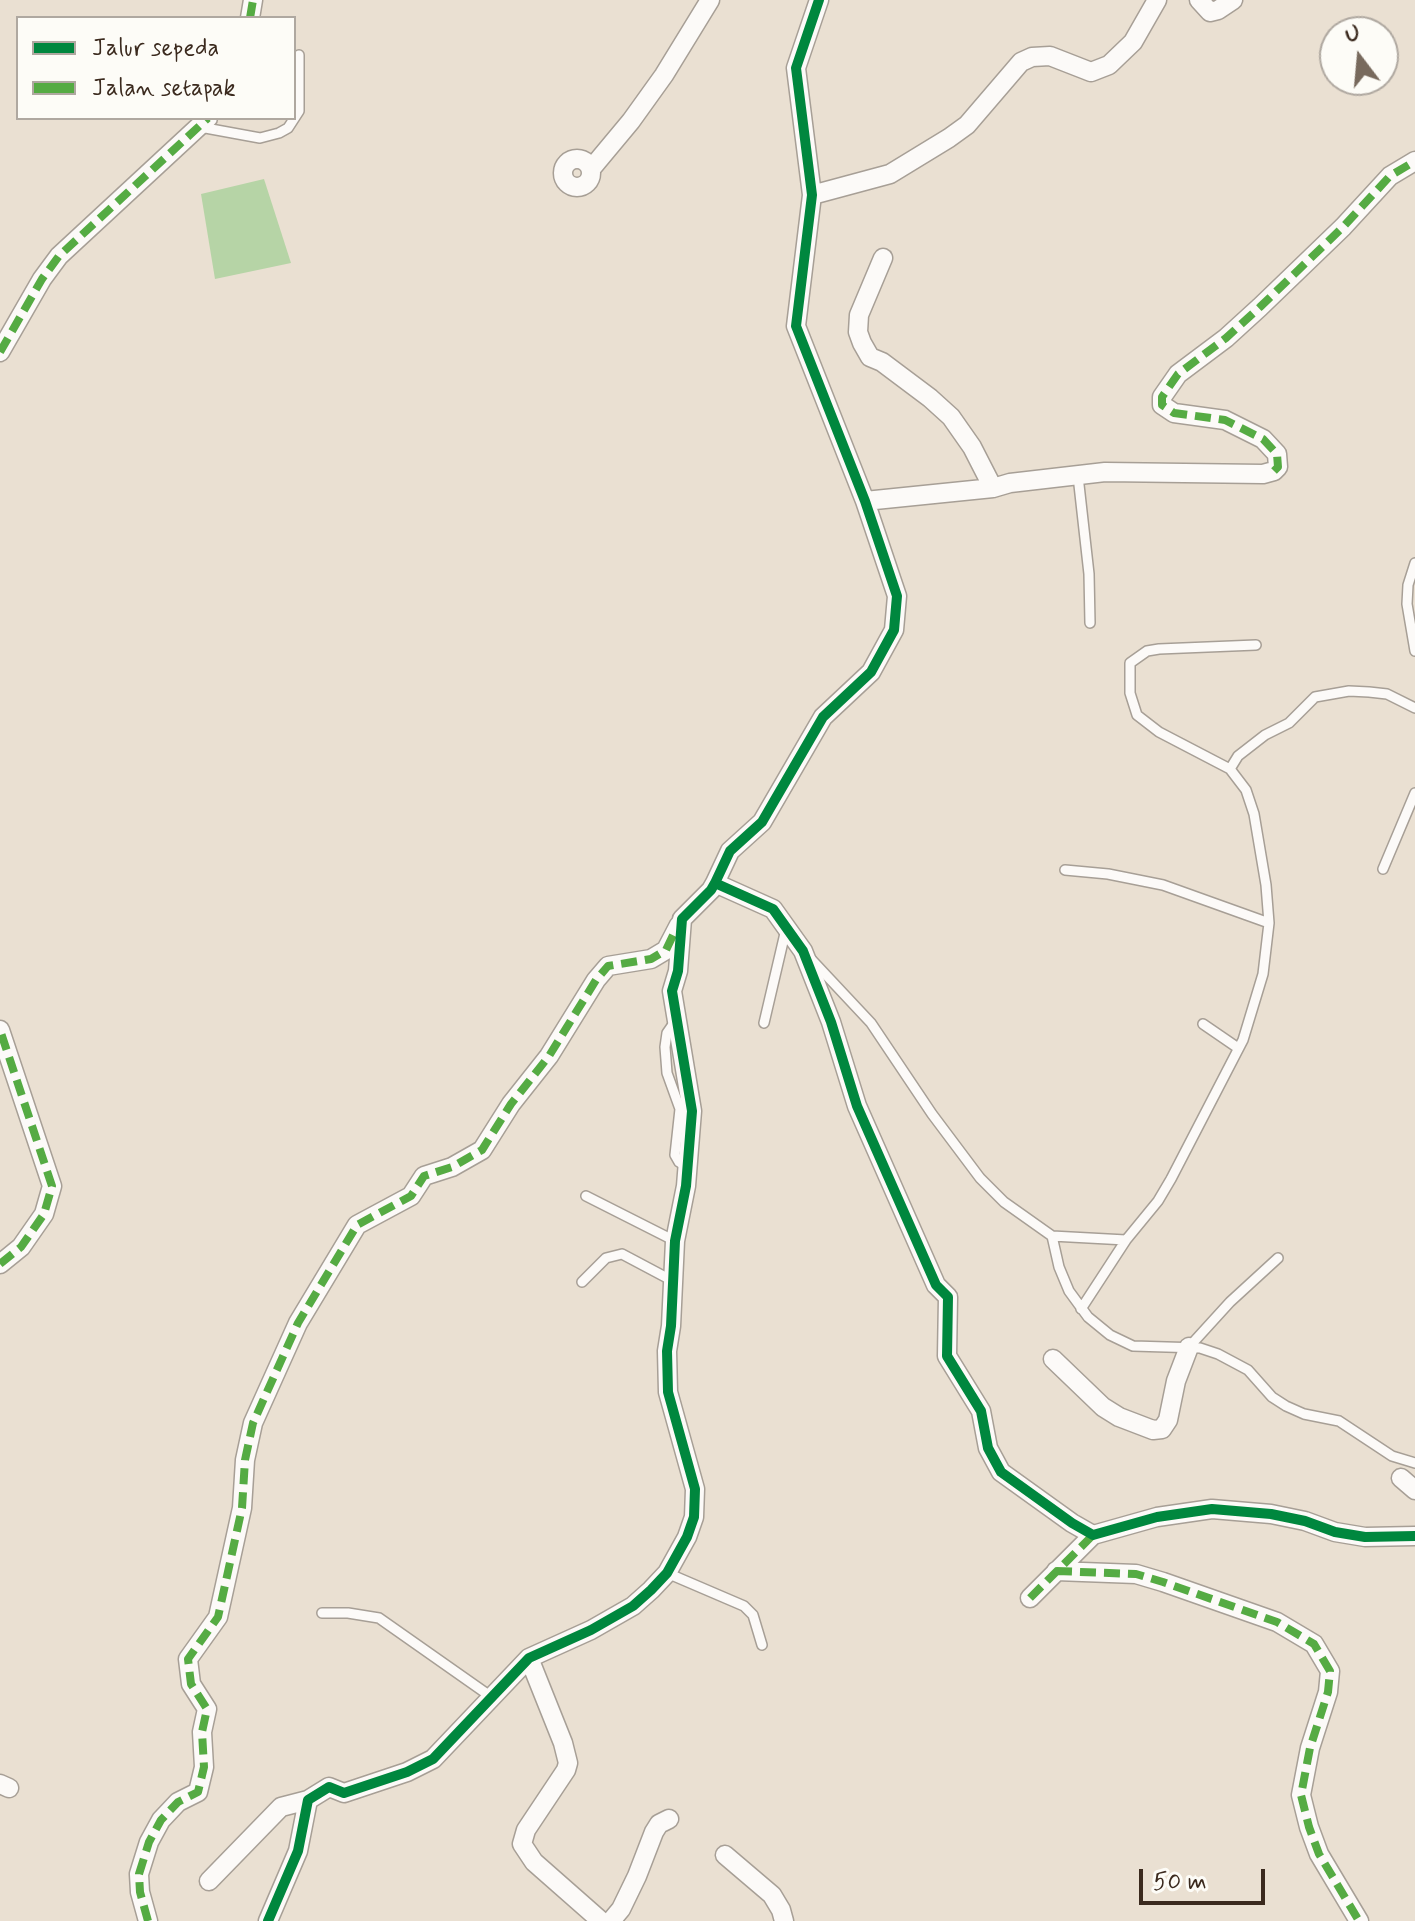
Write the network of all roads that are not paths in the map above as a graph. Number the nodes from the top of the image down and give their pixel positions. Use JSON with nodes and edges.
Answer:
{"nodes":[{"id":1,"x":710,"y":0,"type":"edge"},
{"id":2,"x":819,"y":0,"type":"edge"},
{"id":3,"x":1157,"y":0,"type":"edge"},
{"id":4,"x":1199,"y":0,"type":"edge"},
{"id":5,"x":1233,"y":0,"type":"edge"},
{"id":6,"x":299,"y":55,"type":"dead end"},
{"id":7,"x":296,"y":116,"type":"edge"},
{"id":8,"x":293,"y":120,"type":"edge"},
{"id":9,"x":204,"y":123,"type":"edge"},
{"id":10,"x":1415,"y":161,"type":"edge"},
{"id":11,"x":591,"y":169,"type":"dead end"},
{"id":12,"x":812,"y":195,"type":"junction"},
{"id":13,"x":883,"y":258,"type":"dead end"},
{"id":14,"x":0,"y":352,"type":"edge"},
{"id":15,"x":1078,"y":476,"type":"junction"},
{"id":16,"x":993,"y":488,"type":"junction"},
{"id":17,"x":865,"y":501,"type":"junction"},
{"id":18,"x":1415,"y":563,"type":"edge"},
{"id":19,"x":1090,"y":623,"type":"dead end"},
{"id":20,"x":1256,"y":645,"type":"dead end"},
{"id":21,"x":1415,"y":651,"type":"edge"},
{"id":22,"x":1415,"y":708,"type":"edge"},
{"id":23,"x":1230,"y":769,"type":"junction"},
{"id":24,"x":1415,"y":793,"type":"edge"},
{"id":25,"x":1383,"y":869,"type":"dead end"},
{"id":26,"x":1065,"y":870,"type":"dead end"},
{"id":27,"x":715,"y":883,"type":"junction"},
{"id":28,"x":682,"y":919,"type":"junction"},
{"id":29,"x":1269,"y":923,"type":"junction"},
{"id":30,"x":786,"y":927,"type":"junction"},
{"id":31,"x":803,"y":951,"type":"junction"},
{"id":32,"x":764,"y":1023,"type":"dead end"},
{"id":33,"x":1203,"y":1024,"type":"dead end"},
{"id":34,"x":0,"y":1030,"type":"edge"},
{"id":35,"x":1238,"y":1048,"type":"junction"},
{"id":36,"x":586,"y":1196,"type":"dead end"},
{"id":37,"x":1052,"y":1236,"type":"junction"},
{"id":38,"x":1126,"y":1240,"type":"junction"},
{"id":39,"x":675,"y":1241,"type":"junction"},
{"id":40,"x":1278,"y":1258,"type":"dead end"},
{"id":41,"x":0,"y":1264,"type":"edge"},
{"id":42,"x":671,"y":1280,"type":"junction"},
{"id":43,"x":582,"y":1282,"type":"dead end"},
{"id":44,"x":1081,"y":1309,"type":"junction"},
{"id":45,"x":1189,"y":1347,"type":"junction"},
{"id":46,"x":1053,"y":1359,"type":"dead end"},
{"id":47,"x":1415,"y":1463,"type":"edge"},
{"id":48,"x":1093,"y":1535,"type":"junction"},
{"id":49,"x":1415,"y":1536,"type":"edge"},
{"id":50,"x":1056,"y":1571,"type":"junction"},
{"id":51,"x":667,"y":1573,"type":"junction"},
{"id":52,"x":1030,"y":1598,"type":"dead end"},
{"id":53,"x":322,"y":1613,"type":"dead end"},
{"id":54,"x":762,"y":1645,"type":"dead end"},
{"id":55,"x":529,"y":1658,"type":"junction"},
{"id":56,"x":490,"y":1696,"type":"junction"},
{"id":57,"x":308,"y":1800,"type":"junction"},
{"id":58,"x":669,"y":1819,"type":"dead end"},
{"id":59,"x":725,"y":1855,"type":"dead end"},
{"id":60,"x":209,"y":1881,"type":"dead end"},
{"id":61,"x":148,"y":1921,"type":"edge"},
{"id":62,"x":268,"y":1921,"type":"edge"},
{"id":63,"x":601,"y":1921,"type":"edge"},
{"id":64,"x":611,"y":1921,"type":"edge"},
{"id":65,"x":784,"y":1921,"type":"edge"},
{"id":66,"x":1359,"y":1921,"type":"edge"}],
"edges":[{"from":1,"to":11,"type":"street"},
{"from":2,"to":12,"type":"street"},
{"from":3,"to":12,"type":"street"},
{"from":4,"to":5,"type":"street"},
{"from":6,"to":7,"type":"lane"},
{"from":8,"to":9,"type":"lane"},
{"from":9,"to":14,"type":"street"},
{"from":10,"to":15,"type":"street"},
{"from":12,"to":17,"type":"street"},
{"from":13,"to":16,"type":"street"},
{"from":15,"to":16,"type":"street"},
{"from":15,"to":19,"type":"lane"},
{"from":16,"to":17,"type":"street"},
{"from":17,"to":27,"type":"street"},
{"from":18,"to":21,"type":"lane"},
{"from":20,"to":23,"type":"lane"},
{"from":22,"to":23,"type":"lane"},
{"from":23,"to":29,"type":"lane"},
{"from":24,"to":25,"type":"lane"},
{"from":26,"to":29,"type":"lane"},
{"from":27,"to":28,"type":"street"},
{"from":27,"to":30,"type":"street"},
{"from":28,"to":39,"type":"street"},
{"from":28,"to":61,"type":"street"},
{"from":29,"to":35,"type":"lane"},
{"from":30,"to":31,"type":"street"},
{"from":30,"to":32,"type":"lane"},
{"from":31,"to":37,"type":"lane"},
{"from":31,"to":48,"type":"street"},
{"from":33,"to":35,"type":"lane"},
{"from":34,"to":41,"type":"street"},
{"from":35,"to":38,"type":"lane"},
{"from":36,"to":39,"type":"lane"},
{"from":37,"to":38,"type":"lane"},
{"from":37,"to":44,"type":"lane"},
{"from":38,"to":44,"type":"lane"},
{"from":39,"to":42,"type":"street"},
{"from":40,"to":45,"type":"lane"},
{"from":42,"to":43,"type":"lane"},
{"from":42,"to":51,"type":"street"},
{"from":44,"to":45,"type":"lane"},
{"from":45,"to":46,"type":"street"},
{"from":45,"to":47,"type":"lane"},
{"from":48,"to":49,"type":"street"},
{"from":48,"to":50,"type":"street"},
{"from":50,"to":52,"type":"street"},
{"from":50,"to":66,"type":"street"},
{"from":51,"to":54,"type":"lane"},
{"from":51,"to":55,"type":"street"},
{"from":53,"to":56,"type":"lane"},
{"from":55,"to":56,"type":"street"},
{"from":55,"to":63,"type":"street"},
{"from":56,"to":57,"type":"street"},
{"from":57,"to":60,"type":"street"},
{"from":57,"to":62,"type":"street"},
{"from":58,"to":64,"type":"street"},
{"from":59,"to":65,"type":"street"}]}
